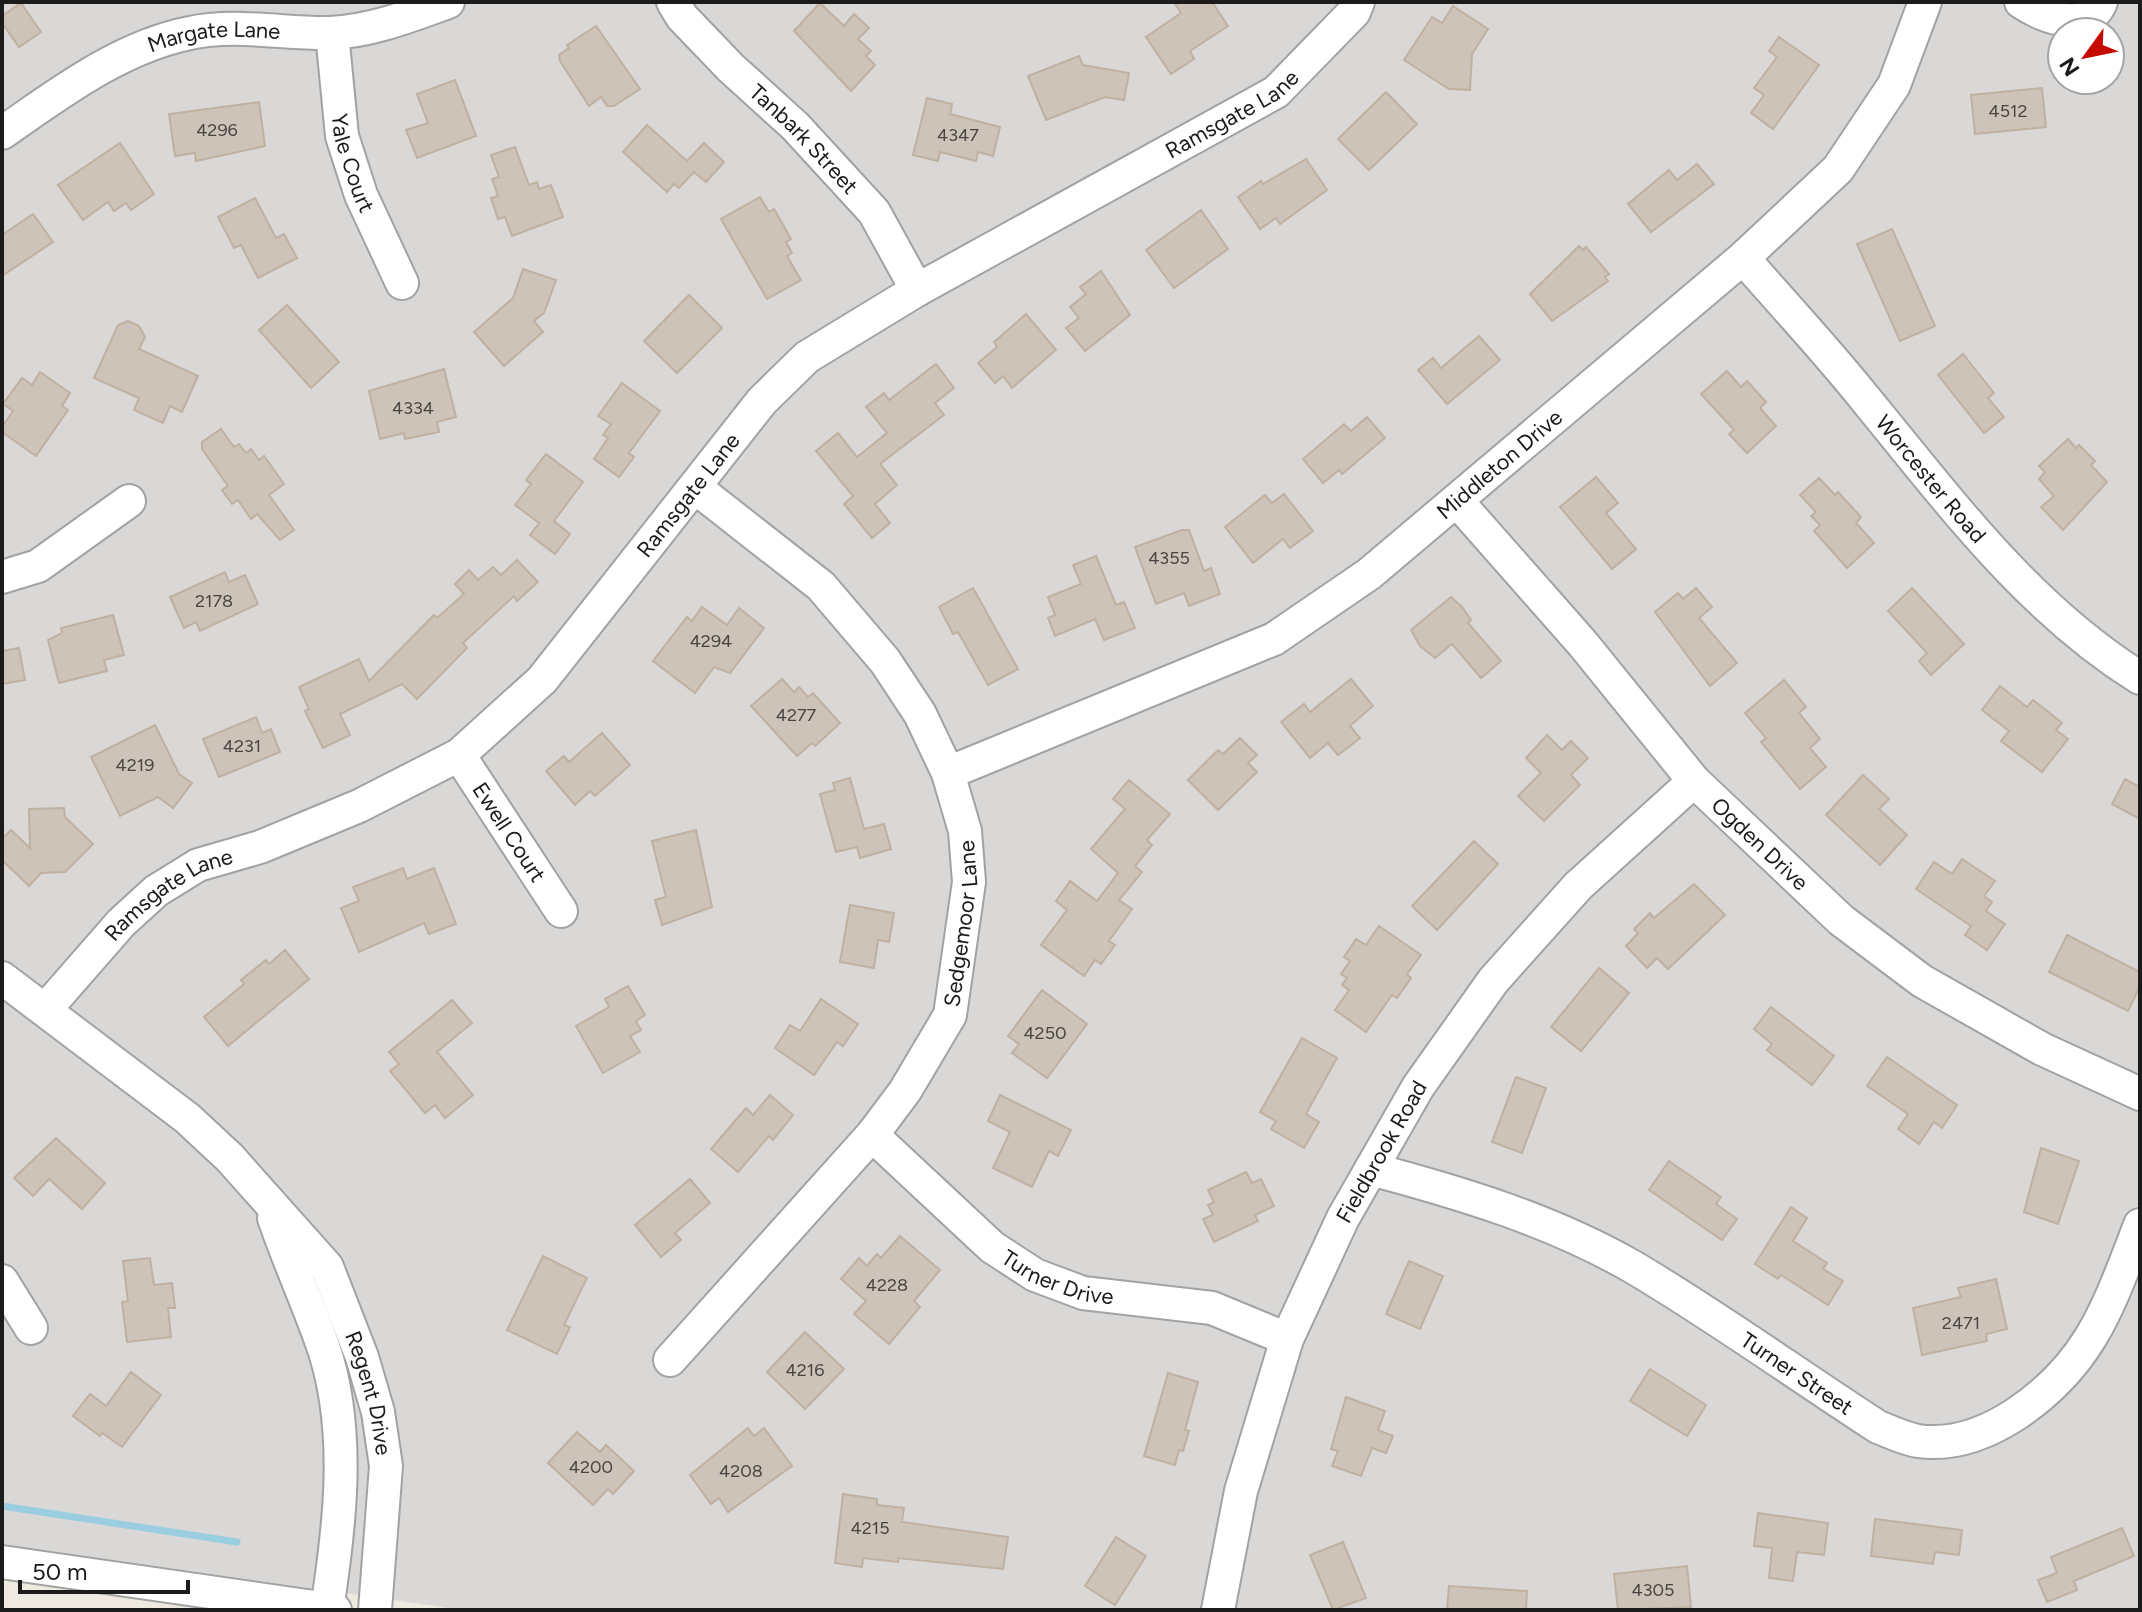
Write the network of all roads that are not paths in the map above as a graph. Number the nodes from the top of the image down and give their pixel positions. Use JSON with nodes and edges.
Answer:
{"nodes":[{"id":1,"x":448,"y":2,"type":"edge"},
{"id":2,"x":673,"y":2,"type":"edge"},
{"id":3,"x":1358,"y":2,"type":"edge"},
{"id":4,"x":1925,"y":2,"type":"edge"},
{"id":5,"x":2021,"y":2,"type":"edge"},
{"id":6,"x":2101,"y":2,"type":"edge"},
{"id":7,"x":332,"y":33,"type":"junction"},
{"id":8,"x":2,"y":133,"type":"edge"},
{"id":9,"x":1743,"y":258,"type":"junction"},
{"id":10,"x":402,"y":283,"type":"dead end"},
{"id":11,"x":917,"y":290,"type":"junction"},
{"id":12,"x":696,"y":488,"type":"junction"},
{"id":13,"x":129,"y":501,"type":"dead end"},
{"id":14,"x":1457,"y":501,"type":"junction"},
{"id":15,"x":2,"y":577,"type":"edge"},
{"id":16,"x":2140,"y":678,"type":"edge"},
{"id":17,"x":459,"y":755,"type":"junction"},
{"id":18,"x":948,"y":773,"type":"junction"},
{"id":19,"x":1694,"y":781,"type":"junction"},
{"id":20,"x":561,"y":911,"type":"dead end"},
{"id":21,"x":2,"y":978,"type":"edge"},
{"id":22,"x":45,"y":1010,"type":"junction"},
{"id":23,"x":2140,"y":1094,"type":"edge"},
{"id":24,"x":872,"y":1135,"type":"junction"},
{"id":25,"x":1371,"y":1169,"type":"junction"},
{"id":26,"x":269,"y":1203,"type":"junction"},
{"id":27,"x":2140,"y":1225,"type":"edge"},
{"id":28,"x":2,"y":1281,"type":"edge"},
{"id":29,"x":31,"y":1328,"type":"dead end"},
{"id":30,"x":1287,"y":1339,"type":"junction"},
{"id":31,"x":670,"y":1360,"type":"dead end"},
{"id":32,"x":2,"y":1562,"type":"edge"},
{"id":33,"x":327,"y":1609,"type":"edge"},
{"id":34,"x":335,"y":1610,"type":"edge"},
{"id":35,"x":375,"y":1610,"type":"edge"},
{"id":36,"x":1218,"y":1610,"type":"edge"}],
"edges":[{"from":1,"to":7,"type":"street","name":"Margate Lane"},
{"from":2,"to":11,"type":"street","name":"Tanbark Street"},
{"from":3,"to":11,"type":"street","name":"Ramsgate Lane"},
{"from":4,"to":9,"type":"street","name":"Middleton Drive"},
{"from":5,"to":6,"type":"street"},
{"from":7,"to":8,"type":"street","name":"Margate Lane"},
{"from":7,"to":10,"type":"street","name":"Yale Court"},
{"from":9,"to":14,"type":"street","name":"Middleton Drive"},
{"from":9,"to":16,"type":"street","name":"Worcester Road"},
{"from":11,"to":12,"type":"street","name":"Ramsgate Lane"},
{"from":12,"to":17,"type":"street","name":"Ramsgate Lane"},
{"from":12,"to":18,"type":"street","name":"Sedgemoor Lane"},
{"from":13,"to":15,"type":"street"},
{"from":14,"to":18,"type":"street","name":"Middleton Drive"},
{"from":14,"to":19,"type":"street","name":"Ogden Drive"},
{"from":17,"to":20,"type":"street","name":"Ewell Court"},
{"from":17,"to":22,"type":"street","name":"Ramsgate Lane"},
{"from":18,"to":24,"type":"street","name":"Sedgemoor Lane"},
{"from":19,"to":23,"type":"street","name":"Ogden Drive"},
{"from":19,"to":25,"type":"street","name":"Fieldbrook Road"},
{"from":21,"to":22,"type":"street","name":"Regent Drive"},
{"from":22,"to":26,"type":"street","name":"Regent Drive"},
{"from":24,"to":30,"type":"street","name":"Turner Drive"},
{"from":24,"to":31,"type":"street","name":"Sedgemoor Lane"},
{"from":25,"to":27,"type":"street","name":"Turner Street"},
{"from":25,"to":30,"type":"street","name":"Fieldbrook Road"},
{"from":26,"to":33,"type":"street","name":"Regent Drive"},
{"from":26,"to":35,"type":"street","name":"Regent Drive"},
{"from":28,"to":29,"type":"street"},
{"from":30,"to":36,"type":"street","name":"Fieldbrook Road"},
{"from":32,"to":33,"type":"street"},
{"from":33,"to":34,"type":"street"}]}
